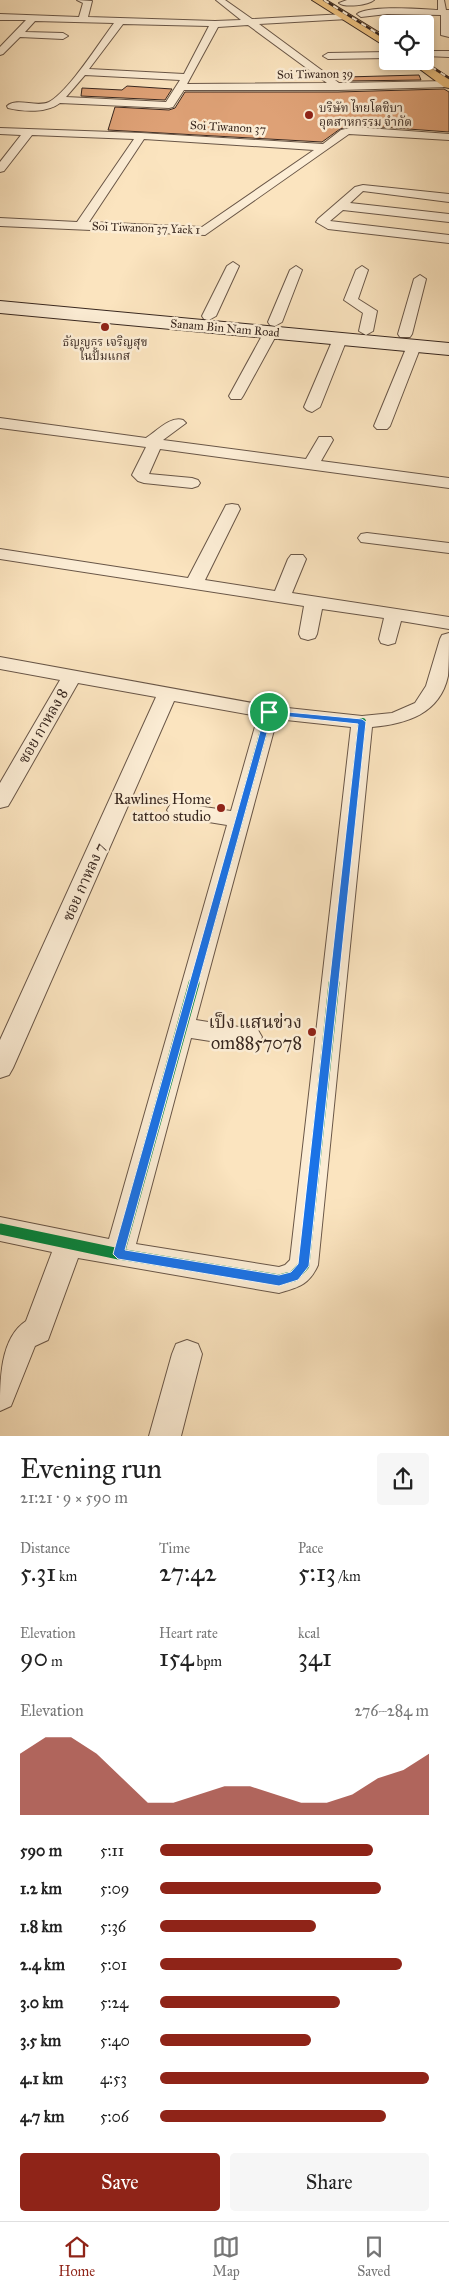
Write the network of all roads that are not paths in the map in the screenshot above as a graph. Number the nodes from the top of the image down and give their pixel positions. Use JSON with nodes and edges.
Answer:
{"nodes":[{"id":1,"x":81,"y":0,"type":"edge"},
{"id":2,"x":220,"y":0,"type":"edge"},
{"id":3,"x":318,"y":0,"type":"edge"},
{"id":4,"x":370,"y":0,"type":"edge"},
{"id":5,"x":340,"y":2,"type":"edge"},
{"id":6,"x":441,"y":2,"type":"edge"},
{"id":7,"x":82,"y":12,"type":"junction"},
{"id":8,"x":414,"y":12,"type":"joint"},
{"id":9,"x":447,"y":13,"type":"edge"},
{"id":10,"x":361,"y":14,"type":"junction"},
{"id":11,"x":0,"y":17,"type":"edge"},
{"id":12,"x":345,"y":17,"type":"junction"},
{"id":13,"x":32,"y":19,"type":"junction"},
{"id":14,"x":121,"y":20,"type":"junction"},
{"id":15,"x":249,"y":22,"type":"junction"},
{"id":16,"x":216,"y":24,"type":"junction"},
{"id":17,"x":379,"y":25,"type":"edge"},
{"id":18,"x":18,"y":34,"type":"junction"},
{"id":19,"x":446,"y":35,"type":"dead end"},
{"id":20,"x":63,"y":36,"type":"dead end"},
{"id":21,"x":379,"y":38,"type":"edge"},
{"id":22,"x":0,"y":52,"type":"edge"},
{"id":23,"x":449,"y":54,"type":"edge"},
{"id":24,"x":379,"y":55,"type":"edge"},
{"id":25,"x":434,"y":55,"type":"edge"},
{"id":26,"x":328,"y":56,"type":"dead end"},
{"id":27,"x":434,"y":62,"type":"edge"},
{"id":28,"x":434,"y":68,"type":"edge"},
{"id":29,"x":449,"y":69,"type":"edge"},
{"id":30,"x":82,"y":72,"type":"junction"},
{"id":31,"x":187,"y":77,"type":"junction"},
{"id":32,"x":449,"y":84,"type":"edge"},
{"id":33,"x":181,"y":87,"type":"junction"},
{"id":34,"x":338,"y":87,"type":"junction"},
{"id":35,"x":58,"y":100,"type":"junction"},
{"id":36,"x":12,"y":106,"type":"dead end"},
{"id":37,"x":0,"y":131,"type":"edge"},
{"id":38,"x":28,"y":132,"type":"junction"},
{"id":39,"x":72,"y":133,"type":"junction"},
{"id":40,"x":141,"y":136,"type":"junction"},
{"id":41,"x":449,"y":137,"type":"edge"},
{"id":42,"x":53,"y":140,"type":"dead end"},
{"id":43,"x":325,"y":147,"type":"junction"},
{"id":44,"x":0,"y":169,"type":"edge"},
{"id":45,"x":449,"y":198,"type":"edge"},
{"id":46,"x":341,"y":206,"type":"junction"},
{"id":47,"x":449,"y":218,"type":"edge"},
{"id":48,"x":0,"y":222,"type":"edge"},
{"id":49,"x":80,"y":226,"type":"junction"},
{"id":50,"x":449,"y":239,"type":"edge"},
{"id":51,"x":233,"y":266,"type":"dead end"},
{"id":52,"x":296,"y":270,"type":"dead end"},
{"id":53,"x":362,"y":270,"type":"dead end"},
{"id":54,"x":420,"y":279,"type":"dead end"},
{"id":55,"x":0,"y":297,"type":"edge"},
{"id":56,"x":0,"y":307,"type":"edge"},
{"id":57,"x":209,"y":316,"type":"junction"},
{"id":58,"x":273,"y":327,"type":"junction"},
{"id":59,"x":366,"y":331,"type":"junction"},
{"id":60,"x":340,"y":339,"type":"junction"},
{"id":61,"x":449,"y":339,"type":"edge"},
{"id":62,"x":409,"y":340,"type":"junction"},
{"id":63,"x":449,"y":349,"type":"edge"},
{"id":64,"x":236,"y":396,"type":"dead end"},
{"id":65,"x":312,"y":407,"type":"dead end"},
{"id":66,"x":0,"y":423,"type":"edge"},
{"id":67,"x":178,"y":424,"type":"dead end"},
{"id":68,"x":382,"y":426,"type":"dead end"},
{"id":69,"x":325,"y":440,"type":"dead end"},
{"id":70,"x":152,"y":443,"type":"junction"},
{"id":71,"x":311,"y":464,"type":"junction"},
{"id":72,"x":192,"y":483,"type":"dead end"},
{"id":73,"x":449,"y":483,"type":"edge"},
{"id":74,"x":232,"y":509,"type":"dead end"},
{"id":75,"x":367,"y":538,"type":"dead end"},
{"id":76,"x":449,"y":548,"type":"edge"},
{"id":77,"x":0,"y":554,"type":"edge"},
{"id":78,"x":297,"y":558,"type":"dead end"},
{"id":79,"x":194,"y":584,"type":"junction"},
{"id":80,"x":281,"y":597,"type":"junction"},
{"id":81,"x":314,"y":602,"type":"junction"},
{"id":82,"x":394,"y":614,"type":"junction"},
{"id":83,"x":449,"y":623,"type":"edge"},
{"id":84,"x":308,"y":634,"type":"dead end"},
{"id":85,"x":388,"y":639,"type":"dead end"},
{"id":86,"x":449,"y":639,"type":"edge"},
{"id":87,"x":0,"y":663,"type":"edge"},
{"id":88,"x":72,"y":676,"type":"junction"},
{"id":89,"x":443,"y":690,"type":"edge"},
{"id":90,"x":167,"y":695,"type":"junction"},
{"id":91,"x":269,"y":712,"type":"junction"},
{"id":92,"x":362,"y":722,"type":"junction"},
{"id":93,"x":0,"y":801,"type":"edge"},
{"id":94,"x":178,"y":810,"type":"dead end"},
{"id":95,"x":239,"y":820,"type":"junction"},
{"id":96,"x":182,"y":1027,"type":"junction"},
{"id":97,"x":249,"y":1037,"type":"dead end"},
{"id":98,"x":0,"y":1068,"type":"edge"},
{"id":99,"x":0,"y":1229,"type":"edge"},
{"id":100,"x":69,"y":1244,"type":"junction"},
{"id":101,"x":118,"y":1254,"type":"junction"},
{"id":102,"x":187,"y":1354,"type":"dead end"},
{"id":103,"x":0,"y":1396,"type":"edge"},
{"id":104,"x":165,"y":1436,"type":"edge"}],
"edges":[{"from":1,"to":7,"type":"street"},
{"from":2,"to":15,"type":"street"},
{"from":3,"to":12,"type":"main road"},
{"from":4,"to":5,"type":"street"},
{"from":5,"to":10,"type":"main road"},
{"from":6,"to":9,"type":"street"},
{"from":7,"to":13,"type":"street"},
{"from":7,"to":14,"type":"street"},
{"from":8,"to":9,"type":"street"},
{"from":8,"to":10,"type":"street"},
{"from":9,"to":19,"type":"street"},
{"from":10,"to":17,"type":"main road"},
{"from":11,"to":13,"type":"street"},
{"from":12,"to":15,"type":"street"},
{"from":12,"to":21,"type":"main road"},
{"from":13,"to":18,"type":"street"},
{"from":14,"to":16,"type":"street"},
{"from":14,"to":30,"type":"street"},
{"from":15,"to":16,"type":"street"},
{"from":15,"to":34,"type":"street"},
{"from":16,"to":31,"type":"street"},
{"from":18,"to":20,"type":"street"},
{"from":18,"to":22,"type":"street"},
{"from":23,"to":25,"type":"street"},
{"from":24,"to":26,"type":"street"},
{"from":27,"to":29,"type":"main road"},
{"from":28,"to":32,"type":"main road"},
{"from":30,"to":31,"type":"street"},
{"from":30,"to":35,"type":"street"},
{"from":31,"to":33,"type":"street"},
{"from":32,"to":34,"type":"street","name":"Soi Tiwanon 39"},
{"from":33,"to":34,"type":"street","name":"Soi Tiwanon 39"},
{"from":33,"to":35,"type":"street"},
{"from":35,"to":36,"type":"street"},
{"from":37,"to":38,"type":"street","name":"Soi Tiwanon 37"},
{"from":38,"to":39,"type":"street","name":"Soi Tiwanon 37"},
{"from":38,"to":44,"type":"street"},
{"from":39,"to":40,"type":"street","name":"Soi Tiwanon 37"},
{"from":39,"to":42,"type":"street"},
{"from":40,"to":43,"type":"street","name":"Soi Tiwanon 37"},
{"from":40,"to":49,"type":"street"},
{"from":41,"to":43,"type":"street"},
{"from":43,"to":49,"type":"street","name":"Soi Tiwanon 37 Yaek 1"},
{"from":45,"to":46,"type":"street"},
{"from":46,"to":47,"type":"street"},
{"from":46,"to":50,"type":"street"},
{"from":48,"to":49,"type":"street","name":"Soi Tiwanon 37 Yaek 1"},
{"from":51,"to":57,"type":"street"},
{"from":52,"to":58,"type":"street"},
{"from":53,"to":59,"type":"street"},
{"from":54,"to":62,"type":"street"},
{"from":55,"to":57,"type":"main road","name":"Sanam Bin Nam Road"},
{"from":56,"to":58,"type":"main road","name":"Sanam Bin Nam Road"},
{"from":57,"to":58,"type":"main road","name":"Sanam Bin Nam Road"},
{"from":58,"to":59,"type":"main road","name":"Sanam Bin Nam Road"},
{"from":58,"to":60,"type":"main road","name":"Sanam Bin Nam Road"},
{"from":58,"to":64,"type":"street"},
{"from":59,"to":62,"type":"main road","name":"Sanam Bin Nam Road"},
{"from":60,"to":62,"type":"main road","name":"Sanam Bin Nam Road"},
{"from":60,"to":65,"type":"street"},
{"from":61,"to":62,"type":"main road","name":"Sanam Bin Nam Road"},
{"from":62,"to":63,"type":"main road","name":"Sanam Bin Nam Road"},
{"from":62,"to":68,"type":"street"},
{"from":66,"to":70,"type":"street"},
{"from":67,"to":70,"type":"street"},
{"from":69,"to":71,"type":"street"},
{"from":70,"to":71,"type":"street"},
{"from":70,"to":72,"type":"street"},
{"from":71,"to":73,"type":"street"},
{"from":74,"to":79,"type":"street"},
{"from":75,"to":76,"type":"street"},
{"from":77,"to":79,"type":"street"},
{"from":78,"to":80,"type":"street"},
{"from":79,"to":80,"type":"street"},
{"from":80,"to":81,"type":"street"},
{"from":81,"to":82,"type":"street"},
{"from":81,"to":84,"type":"street"},
{"from":82,"to":83,"type":"street"},
{"from":82,"to":85,"type":"street"},
{"from":86,"to":89,"type":"street"},
{"from":87,"to":88,"type":"street"},
{"from":88,"to":90,"type":"street"},
{"from":88,"to":93,"type":"street","name":"ซอย กาหลง 8"},
{"from":89,"to":92,"type":"street"},
{"from":90,"to":91,"type":"street"},
{"from":90,"to":98,"type":"street","name":"ซอย กาหลง 7"},
{"from":91,"to":92,"type":"street"},
{"from":91,"to":95,"type":"street"},
{"from":92,"to":101,"type":"street"},
{"from":94,"to":95,"type":"street"},
{"from":95,"to":96,"type":"street"},
{"from":96,"to":97,"type":"street"},
{"from":96,"to":101,"type":"street"},
{"from":99,"to":100,"type":"street"},
{"from":100,"to":101,"type":"street"},
{"from":100,"to":103,"type":"street"},
{"from":102,"to":104,"type":"street"}]}
